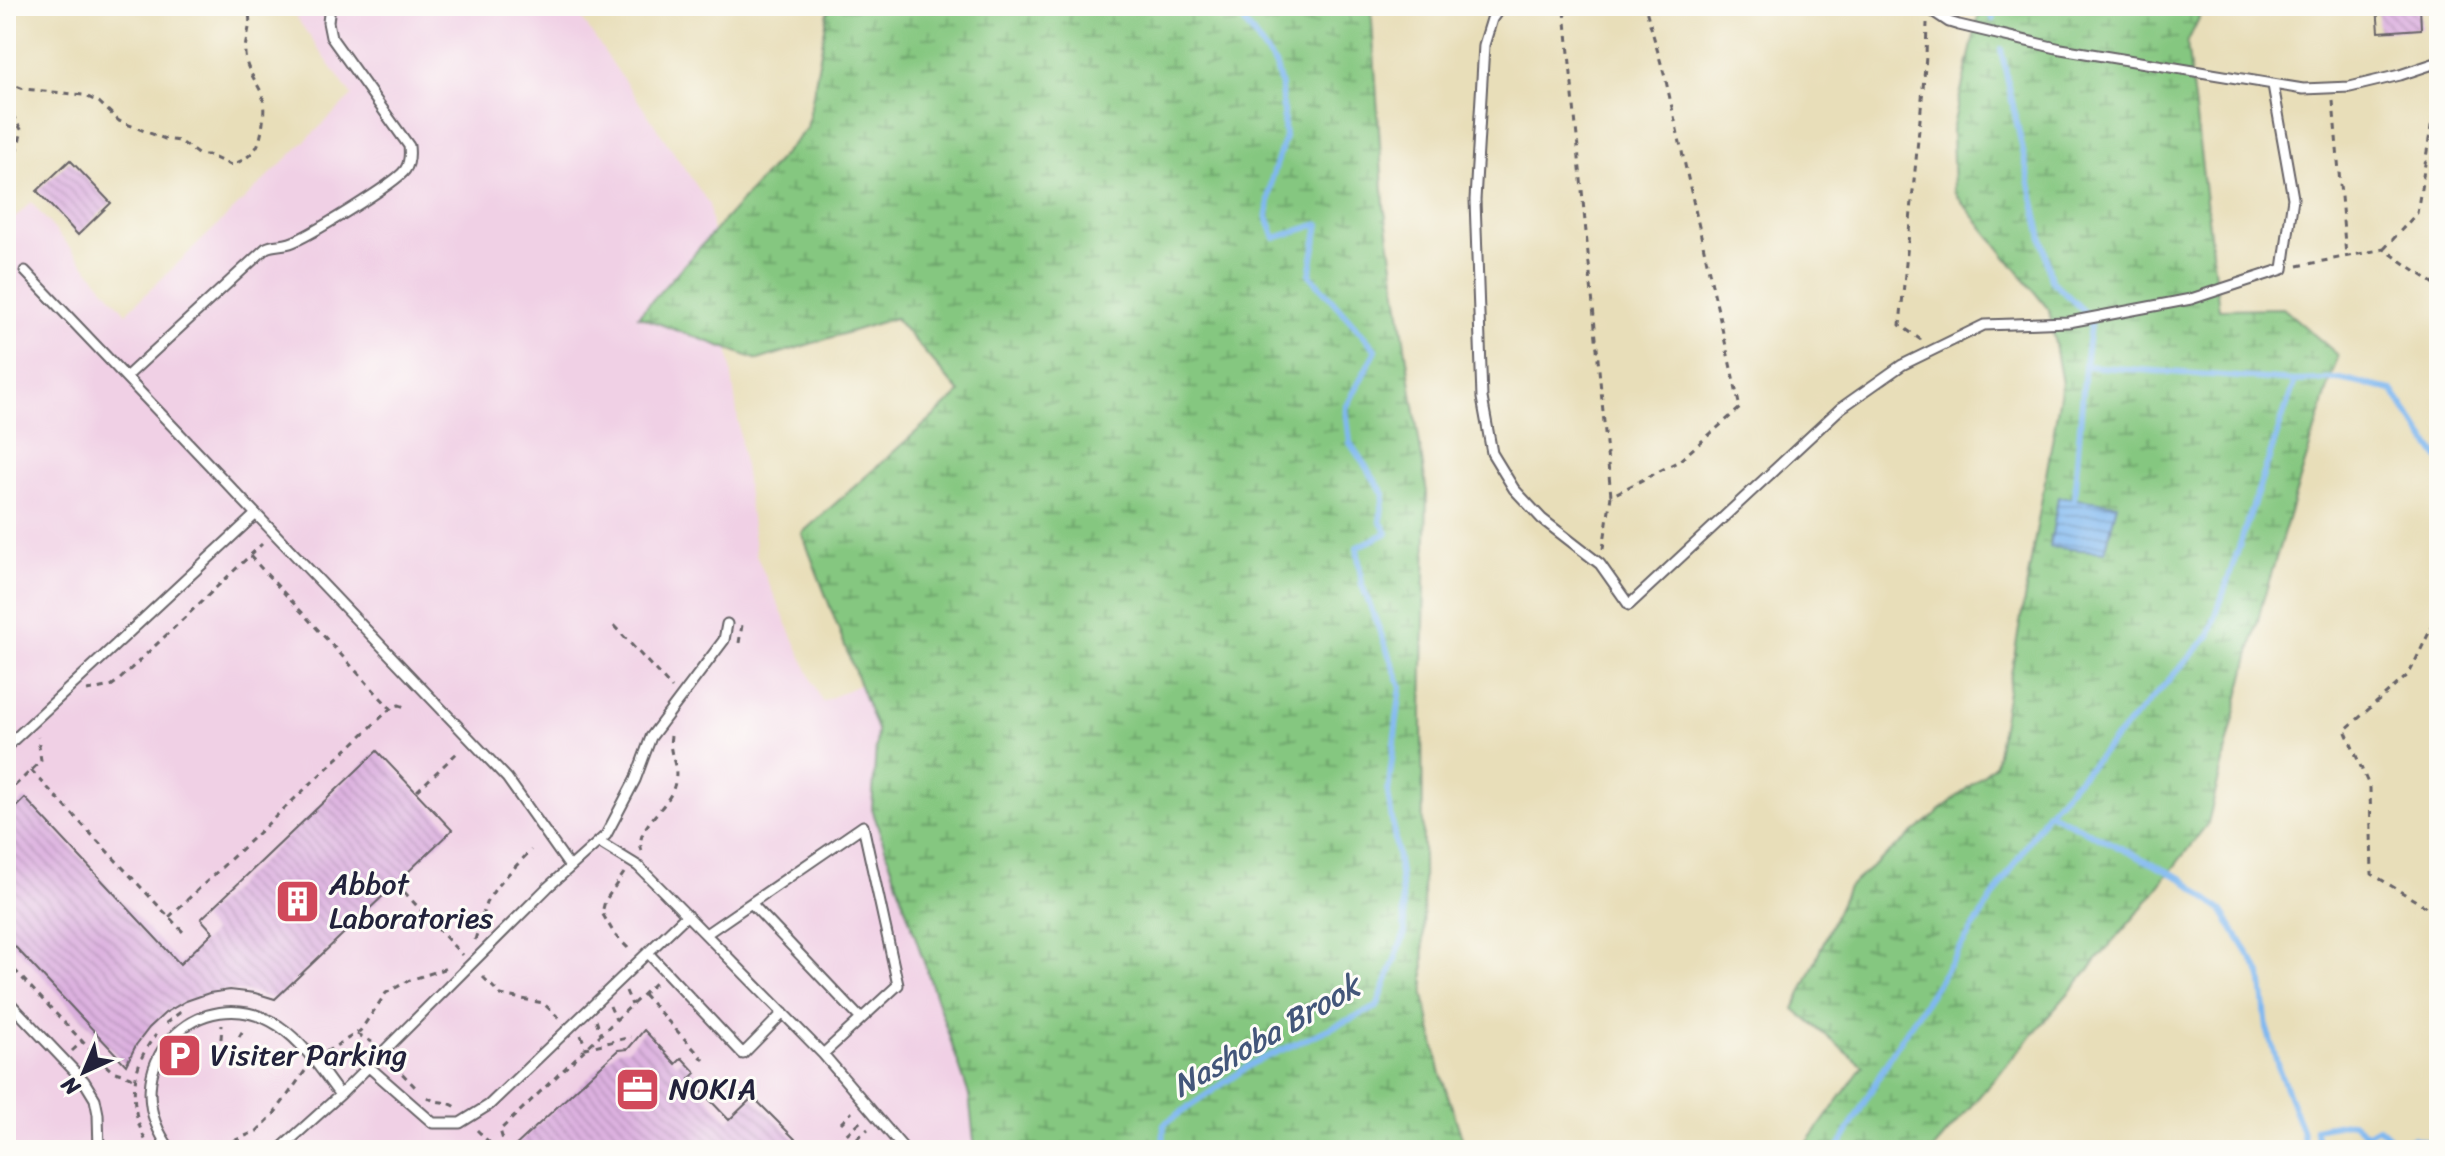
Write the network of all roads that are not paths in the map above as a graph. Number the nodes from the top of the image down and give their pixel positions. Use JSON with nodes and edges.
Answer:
{"nodes":[{"id":1,"x":330,"y":6,"type":"edge"},
{"id":2,"x":1501,"y":6,"type":"edge"},
{"id":3,"x":1926,"y":7,"type":"edge"},
{"id":4,"x":2439,"y":62,"type":"edge"},
{"id":5,"x":2273,"y":85,"type":"junction"},
{"id":6,"x":25,"y":271,"type":"dead end"},
{"id":7,"x":126,"y":377,"type":"junction"},
{"id":8,"x":256,"y":514,"type":"junction"},
{"id":9,"x":727,"y":624,"type":"dead end"},
{"id":10,"x":6,"y":747,"type":"edge"},
{"id":11,"x":599,"y":842,"type":"junction"},
{"id":12,"x":570,"y":867,"type":"junction"},
{"id":13,"x":751,"y":903,"type":"junction"},
{"id":14,"x":687,"y":915,"type":"junction"},
{"id":15,"x":706,"y":934,"type":"junction"},
{"id":16,"x":648,"y":953,"type":"junction"},
{"id":17,"x":6,"y":999,"type":"edge"},
{"id":18,"x":783,"y":1013,"type":"junction"},
{"id":19,"x":861,"y":1019,"type":"junction"},
{"id":20,"x":823,"y":1054,"type":"junction"},
{"id":21,"x":369,"y":1067,"type":"junction"},
{"id":22,"x":340,"y":1095,"type":"junction"},
{"id":23,"x":99,"y":1150,"type":"edge"},
{"id":24,"x":171,"y":1150,"type":"edge"},
{"id":25,"x":279,"y":1150,"type":"edge"},
{"id":26,"x":905,"y":1150,"type":"edge"}],
"edges":[{"from":1,"to":7,"type":"lane"},
{"from":2,"to":5,"type":"lane"},
{"from":3,"to":5,"type":"lane"},
{"from":4,"to":5,"type":"lane"},
{"from":6,"to":7,"type":"lane"},
{"from":7,"to":8,"type":"lane"},
{"from":8,"to":10,"type":"lane"},
{"from":8,"to":12,"type":"lane"},
{"from":9,"to":11,"type":"lane"},
{"from":11,"to":12,"type":"lane"},
{"from":11,"to":14,"type":"lane"},
{"from":12,"to":21,"type":"lane"},
{"from":13,"to":15,"type":"lane"},
{"from":13,"to":19,"type":"lane"},
{"from":13,"to":19,"type":"lane"},
{"from":14,"to":15,"type":"lane"},
{"from":14,"to":16,"type":"lane"},
{"from":15,"to":18,"type":"lane"},
{"from":16,"to":18,"type":"lane"},
{"from":16,"to":21,"type":"lane"},
{"from":17,"to":23,"type":"lane"},
{"from":18,"to":20,"type":"lane"},
{"from":19,"to":20,"type":"lane"},
{"from":20,"to":26,"type":"lane"},
{"from":21,"to":22,"type":"lane"},
{"from":22,"to":24,"type":"lane"},
{"from":22,"to":25,"type":"lane"}]}
